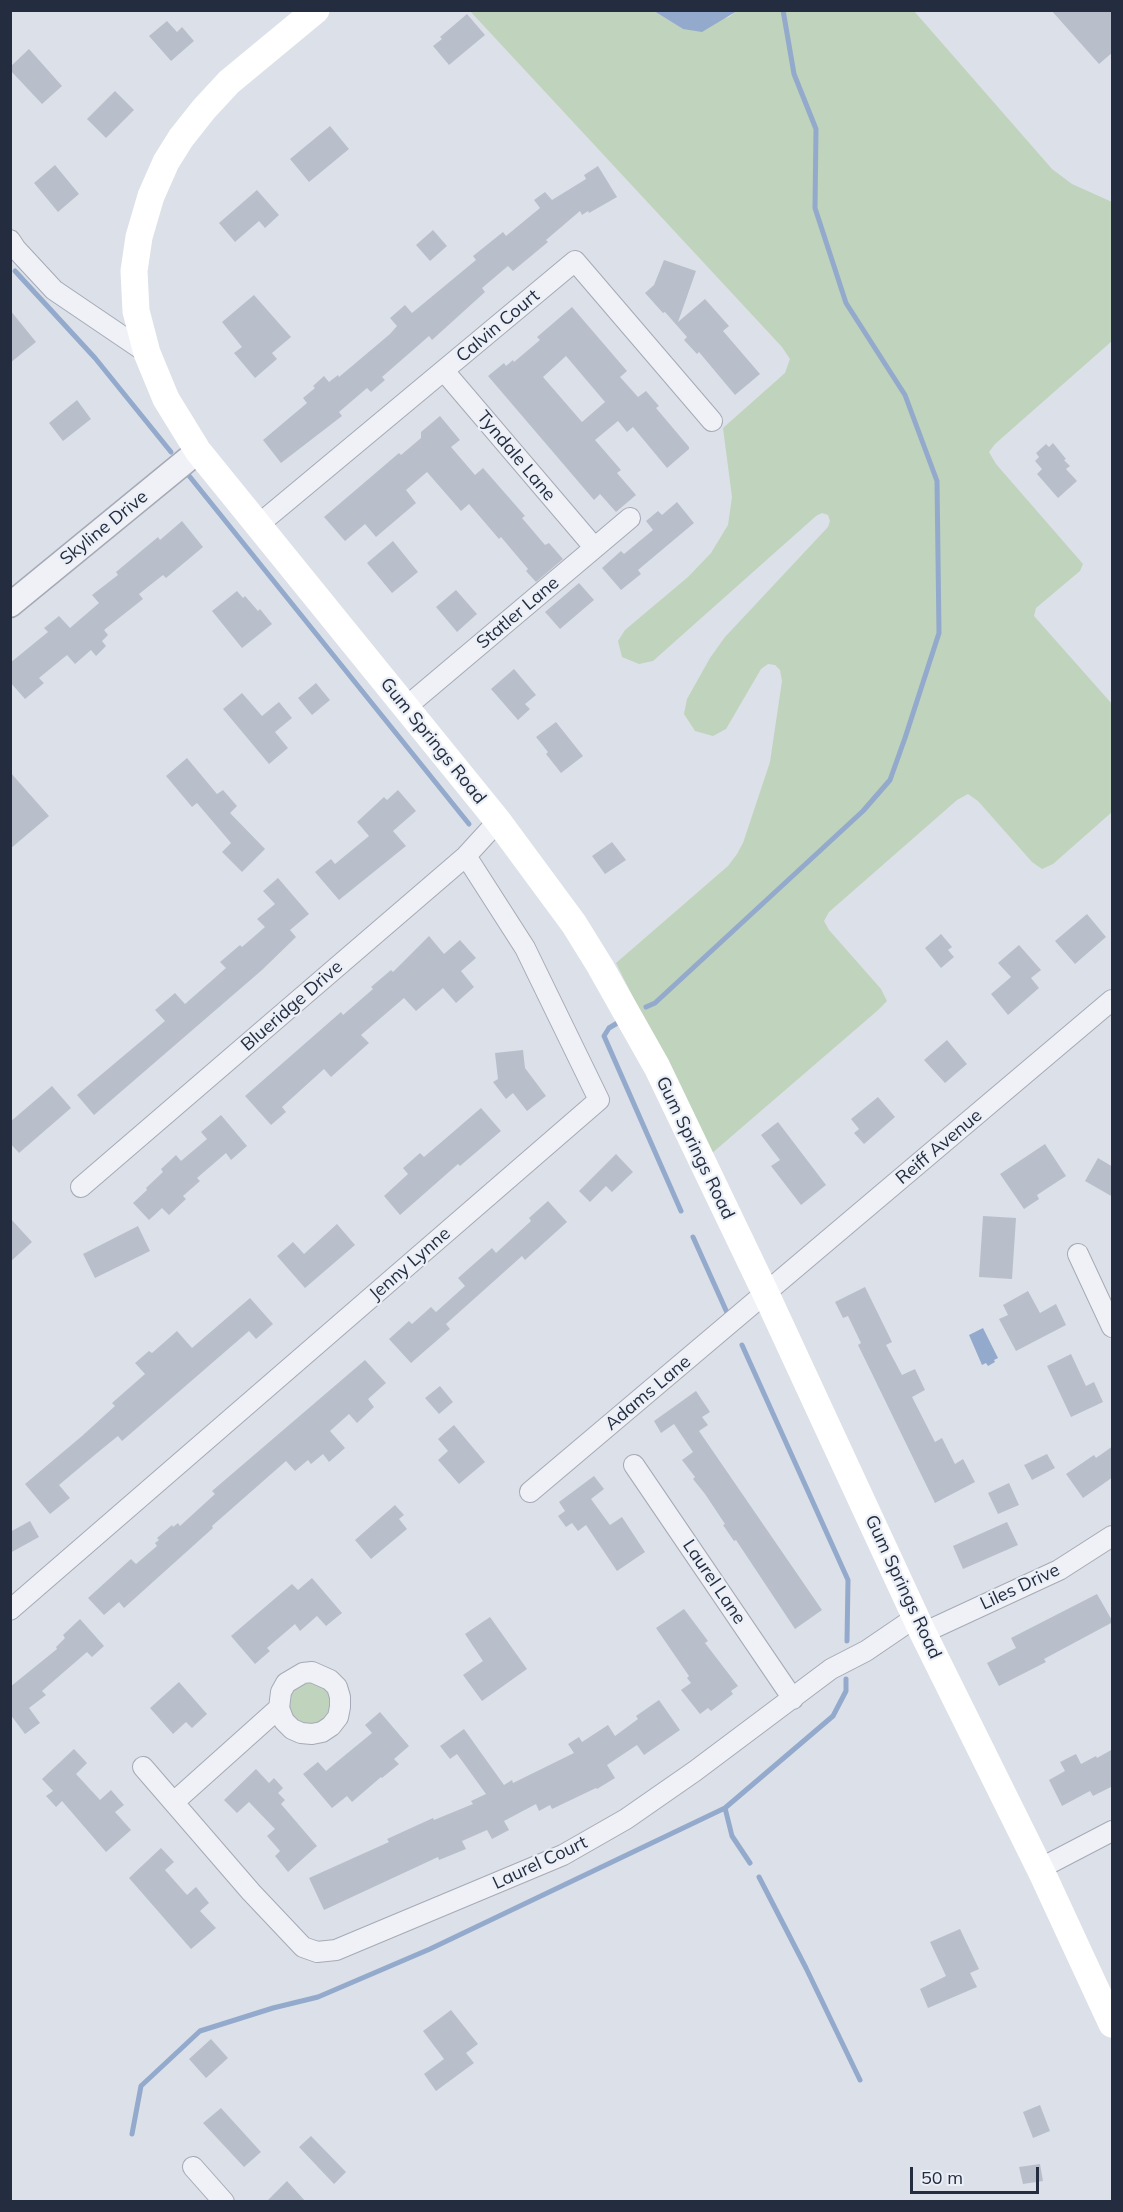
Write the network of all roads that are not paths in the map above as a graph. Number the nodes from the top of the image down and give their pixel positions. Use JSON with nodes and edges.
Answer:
{"nodes":[{"id":1,"x":316,"y":10,"type":"edge"},
{"id":2,"x":12,"y":248,"type":"edge"},
{"id":3,"x":147,"y":352,"type":"junction"},
{"id":4,"x":444,"y":371,"type":"junction"},
{"id":5,"x":712,"y":421,"type":"dead end"},
{"id":6,"x":198,"y":451,"type":"junction"},
{"id":7,"x":630,"y":518,"type":"dead end"},
{"id":8,"x":258,"y":525,"type":"junction"},
{"id":9,"x":588,"y":540,"type":"dead end"},
{"id":10,"x":10,"y":605,"type":"edge"},
{"id":11,"x":406,"y":707,"type":"junction"},
{"id":12,"x":498,"y":821,"type":"junction"},
{"id":13,"x":466,"y":856,"type":"junction"},
{"id":14,"x":1113,"y":1000,"type":"edge"},
{"id":15,"x":81,"y":1187,"type":"dead end"},
{"id":16,"x":1078,"y":1254,"type":"dead end"},
{"id":17,"x":766,"y":1294,"type":"junction"},
{"id":18,"x":1113,"y":1328,"type":"edge"},
{"id":19,"x":634,"y":1465,"type":"dead end"},
{"id":20,"x":530,"y":1492,"type":"dead end"},
{"id":21,"x":1113,"y":1536,"type":"edge"},
{"id":22,"x":10,"y":1610,"type":"edge"},
{"id":23,"x":920,"y":1625,"type":"junction"},
{"id":24,"x":793,"y":1699,"type":"junction"},
{"id":25,"x":279,"y":1708,"type":"dead end"},
{"id":26,"x":143,"y":1767,"type":"dead end"},
{"id":27,"x":174,"y":1802,"type":"junction"},
{"id":28,"x":1113,"y":1831,"type":"edge"},
{"id":29,"x":1039,"y":1869,"type":"junction"},
{"id":30,"x":1113,"y":2024,"type":"edge"},
{"id":31,"x":193,"y":2167,"type":"dead end"},
{"id":32,"x":224,"y":2202,"type":"edge"}],
"edges":[{"from":1,"to":3,"type":"main road","name":"Gum Springs Road"},
{"from":2,"to":3,"type":"street"},
{"from":3,"to":6,"type":"main road","name":"Gum Springs Road"},
{"from":4,"to":5,"type":"street","name":"Calvin Court"},
{"from":4,"to":8,"type":"street","name":"Calvin Court"},
{"from":4,"to":9,"type":"street","name":"Tyndale Lane"},
{"from":6,"to":8,"type":"main road","name":"Gum Springs Road"},
{"from":6,"to":10,"type":"street","name":"Skyline Drive"},
{"from":7,"to":11,"type":"street","name":"Statler Lane"},
{"from":8,"to":11,"type":"main road","name":"Gum Springs Road"},
{"from":11,"to":12,"type":"main road","name":"Gum Springs Road"},
{"from":12,"to":13,"type":"street","name":"Blueridge Drive"},
{"from":12,"to":17,"type":"main road","name":"Gum Springs Road"},
{"from":13,"to":15,"type":"street","name":"Blueridge Drive"},
{"from":13,"to":22,"type":"street","name":"Jenny Lynne"},
{"from":14,"to":17,"type":"street","name":"Reiff Avenue"},
{"from":16,"to":18,"type":"street"},
{"from":17,"to":20,"type":"street","name":"Adams Lane"},
{"from":17,"to":23,"type":"main road","name":"Gum Springs Road"},
{"from":19,"to":24,"type":"street","name":"Laurel Lane"},
{"from":21,"to":23,"type":"street","name":"Liles Drive"},
{"from":23,"to":24,"type":"street","name":"Laurel Court"},
{"from":23,"to":29,"type":"main road","name":"Gum Springs Road"},
{"from":24,"to":27,"type":"street","name":"Laurel Court"},
{"from":25,"to":27,"type":"street"},
{"from":26,"to":27,"type":"street","name":"Laurel Court"},
{"from":28,"to":29,"type":"street"},
{"from":29,"to":30,"type":"main road","name":"Gum Springs Road"},
{"from":31,"to":32,"type":"street"}]}
